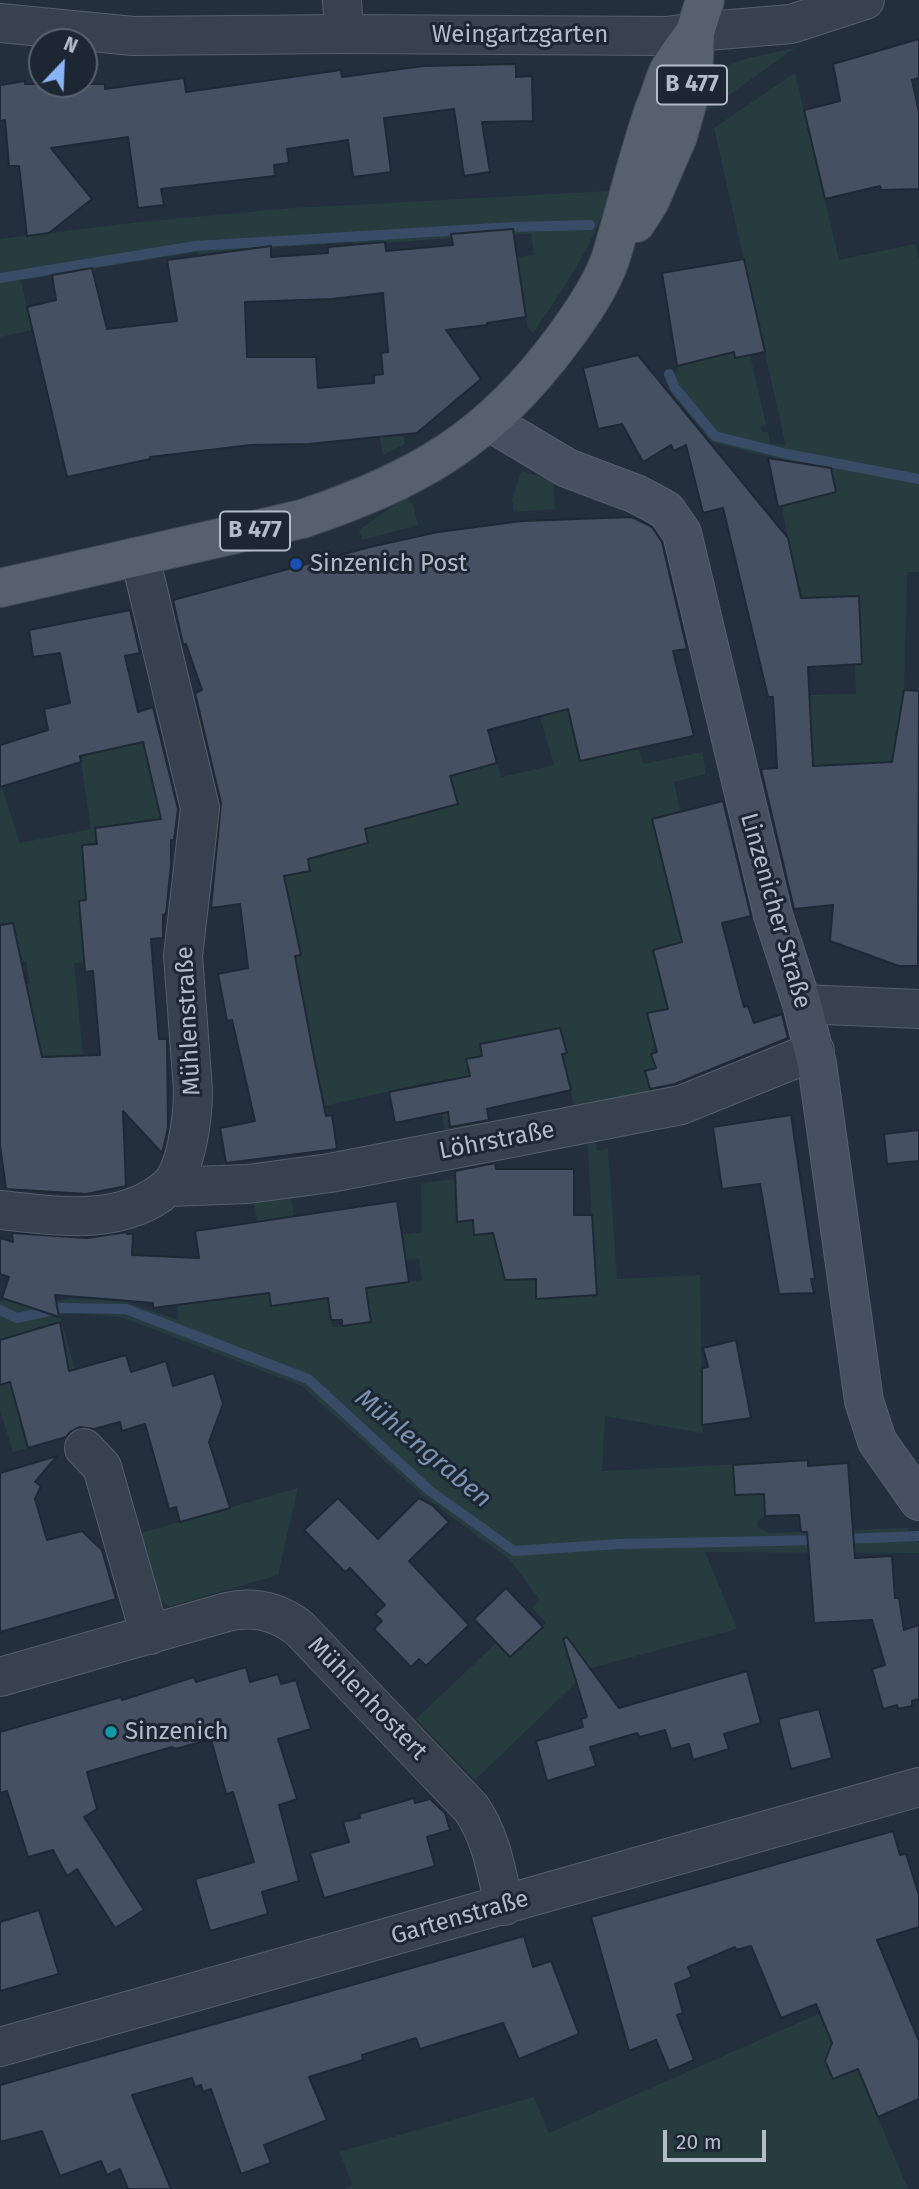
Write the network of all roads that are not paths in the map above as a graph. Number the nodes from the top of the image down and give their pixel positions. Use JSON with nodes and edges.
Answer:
{"nodes":[{"id":1,"x":865,"y":0,"type":"edge"},
{"id":2,"x":700,"y":16,"type":"edge"},
{"id":3,"x":343,"y":17,"type":"edge"},
{"id":4,"x":0,"y":23,"type":"edge"},
{"id":5,"x":490,"y":422,"type":"junction"},
{"id":6,"x":140,"y":556,"type":"junction"},
{"id":7,"x":0,"y":588,"type":"edge"},
{"id":8,"x":802,"y":1004,"type":"junction"},
{"id":9,"x":919,"y":1009,"type":"edge"},
{"id":10,"x":815,"y":1051,"type":"junction"},
{"id":11,"x":169,"y":1187,"type":"junction"},
{"id":12,"x":0,"y":1210,"type":"edge"},
{"id":13,"x":84,"y":1448,"type":"dead end"},
{"id":14,"x":919,"y":1501,"type":"edge"},
{"id":15,"x":150,"y":1635,"type":"junction"},
{"id":16,"x":0,"y":1677,"type":"edge"},
{"id":17,"x":919,"y":1787,"type":"edge"},
{"id":18,"x":504,"y":1906,"type":"junction"},
{"id":19,"x":0,"y":2047,"type":"edge"}],
"edges":[{"from":1,"to":2,"type":"street","name":"Weingartzgarten"},
{"from":2,"to":3,"type":"street","name":"Weingartzgarten"},
{"from":2,"to":5,"type":"main road","number":"B 477"},
{"from":3,"to":4,"type":"street","name":"Weingartzgarten"},
{"from":5,"to":6,"type":"main road","number":"B 477"},
{"from":5,"to":8,"type":"main road","name":"Linzenicher Straße"},
{"from":6,"to":7,"type":"main road","number":"B 477"},
{"from":6,"to":11,"type":"street","name":"Mühlenstraße"},
{"from":8,"to":9,"type":"street"},
{"from":8,"to":10,"type":"main road","name":"Linzenicher Straße"},
{"from":10,"to":11,"type":"street","name":"Löhrstraße"},
{"from":10,"to":14,"type":"main road","name":"Linzenicher Straße"},
{"from":11,"to":12,"type":"street"},
{"from":13,"to":15,"type":"street"},
{"from":15,"to":16,"type":"street","name":"Mühlenhostert"},
{"from":15,"to":18,"type":"street","name":"Mühlenhostert"},
{"from":17,"to":18,"type":"street","name":"Gartenstraße"},
{"from":18,"to":19,"type":"street","name":"Gartenstraße"}]}
